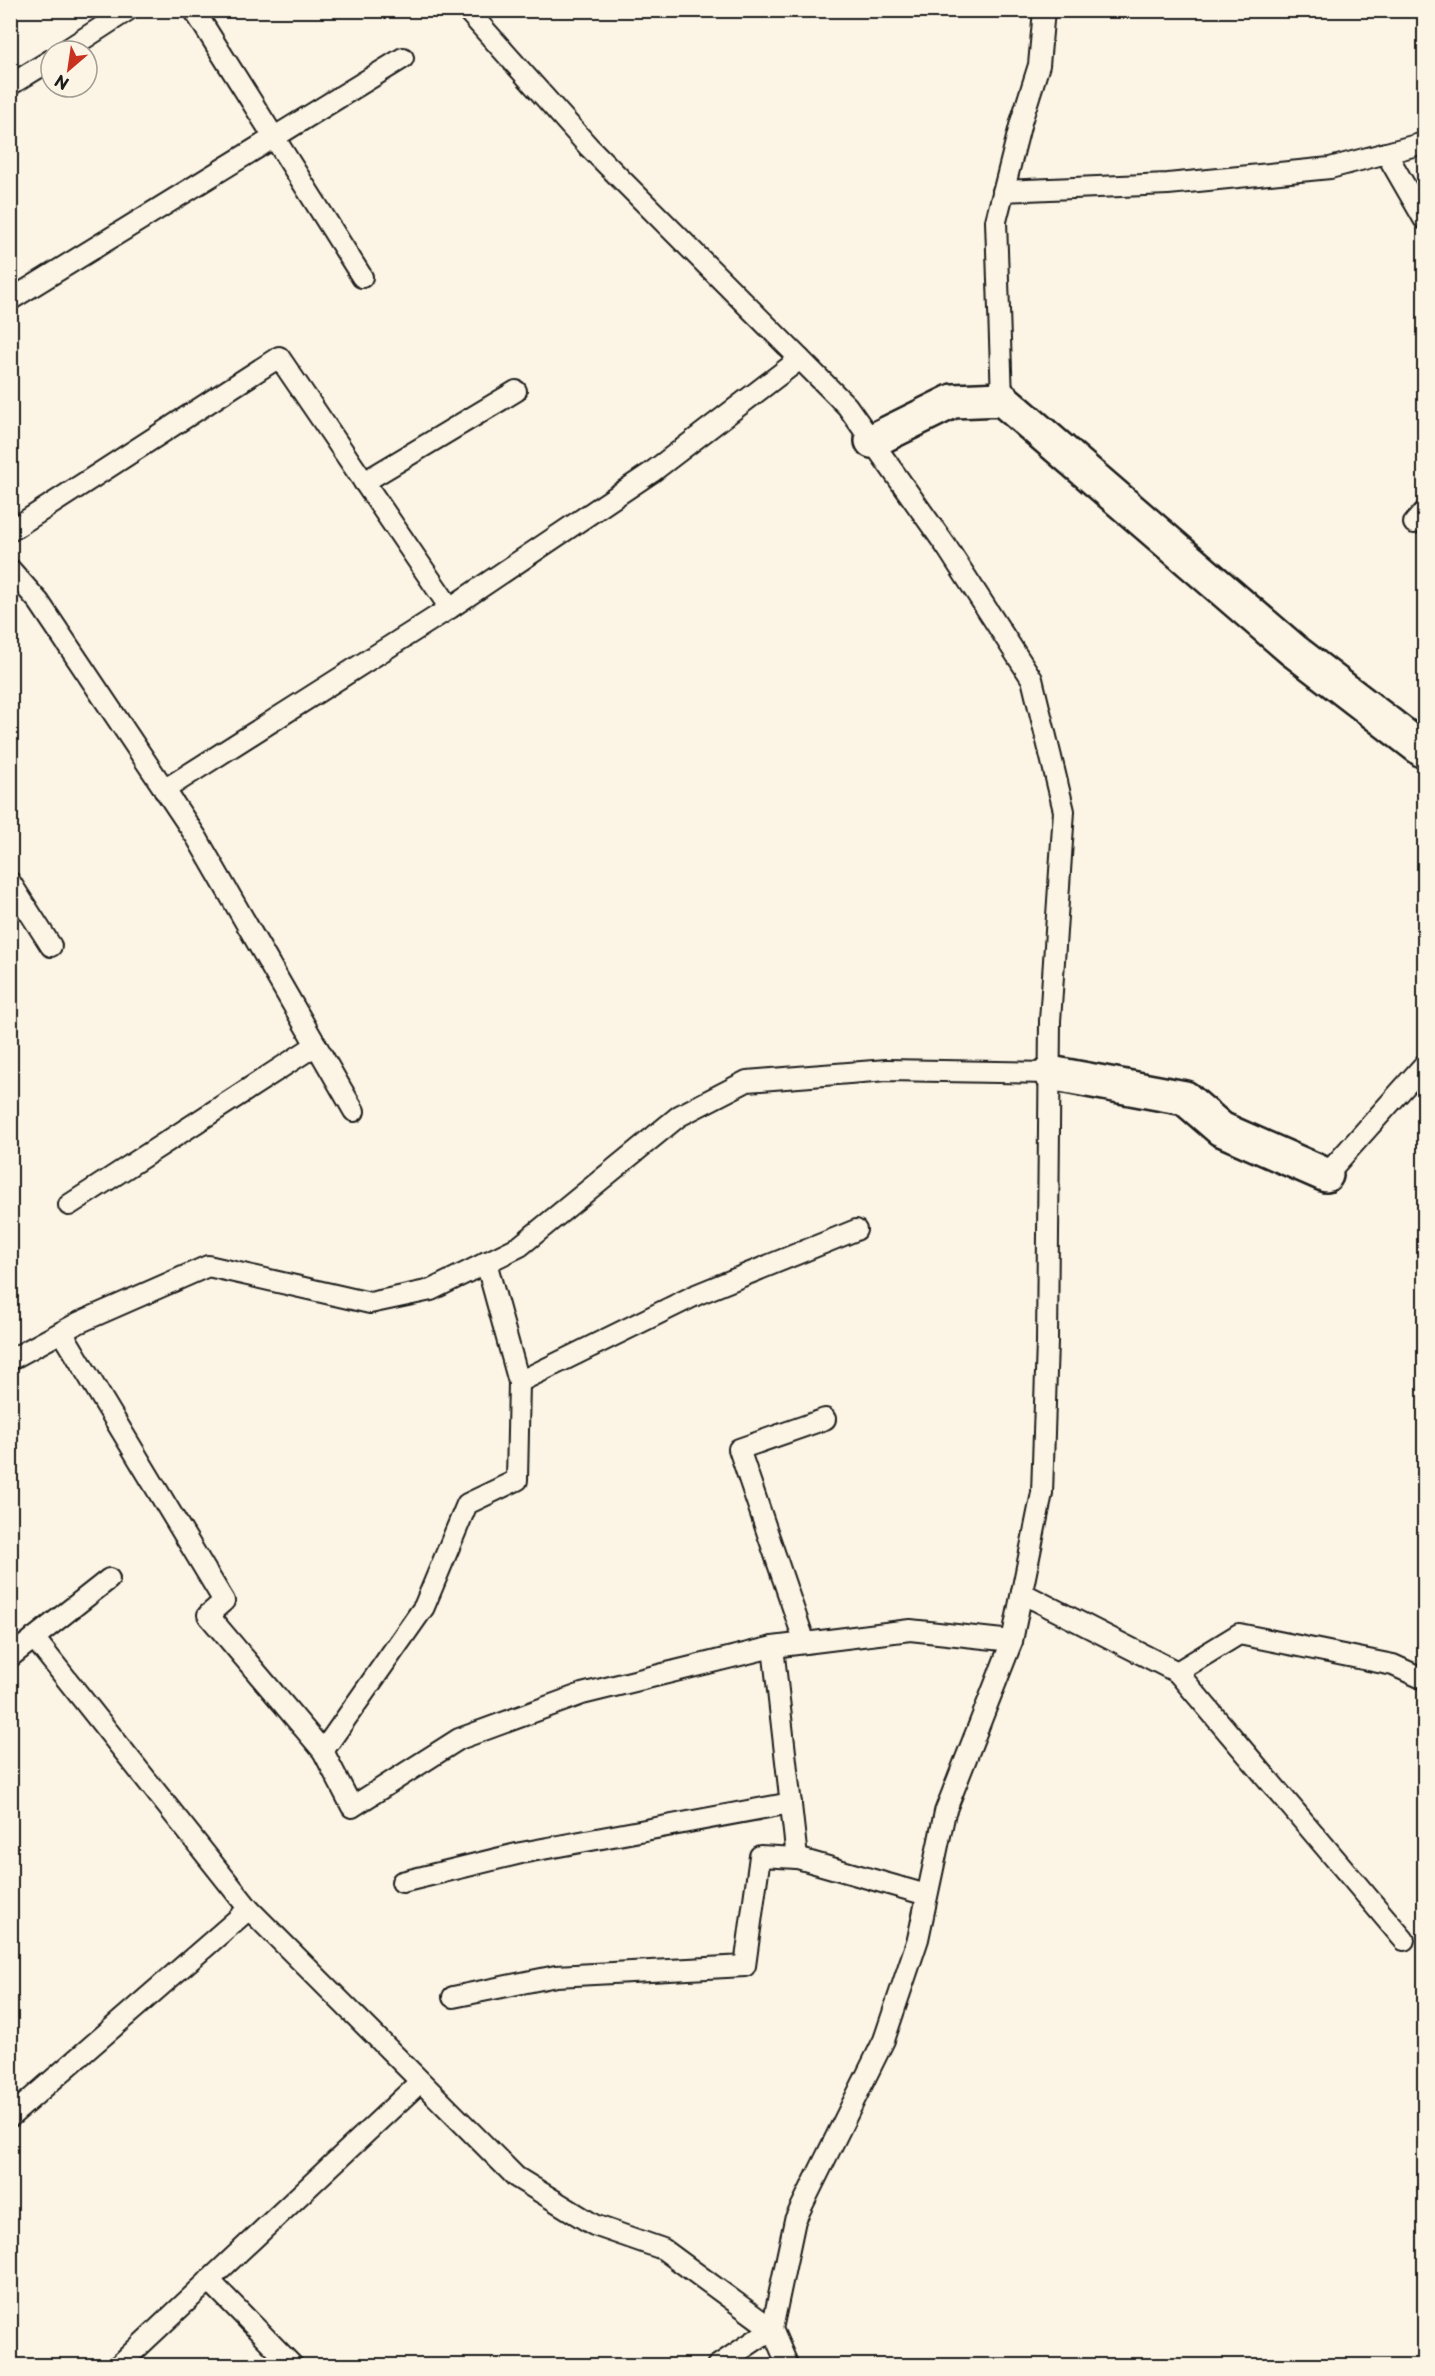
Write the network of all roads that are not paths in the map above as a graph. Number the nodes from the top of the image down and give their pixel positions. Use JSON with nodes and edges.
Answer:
{"nodes":[{"id":1,"x":128,"y":10,"type":"edge"},
{"id":2,"x":194,"y":10,"type":"edge"},
{"id":3,"x":467,"y":10,"type":"edge"},
{"id":4,"x":1044,"y":10,"type":"edge"},
{"id":5,"x":83,"y":39,"type":"edge"},
{"id":6,"x":403,"y":58,"type":"dead end"},
{"id":7,"x":39,"y":67,"type":"edge"},
{"id":8,"x":10,"y":85,"type":"edge"},
{"id":9,"x":274,"y":138,"type":"junction"},
{"id":10,"x":1425,"y":143,"type":"edge"},
{"id":11,"x":1386,"y":153,"type":"junction"},
{"id":12,"x":1003,"y":191,"type":"junction"},
{"id":13,"x":1425,"y":219,"type":"edge"},
{"id":14,"x":362,"y":277,"type":"dead end"},
{"id":15,"x":10,"y":300,"type":"edge"},
{"id":16,"x":800,"y":359,"type":"junction"},
{"id":17,"x":516,"y":391,"type":"dead end"},
{"id":18,"x":1002,"y":399,"type":"junction"},
{"id":19,"x":872,"y":441,"type":"junction"},
{"id":20,"x":364,"y":482,"type":"junction"},
{"id":21,"x":10,"y":531,"type":"edge"},
{"id":22,"x":10,"y":569,"type":"edge"},
{"id":23,"x":450,"y":608,"type":"junction"},
{"id":24,"x":1425,"y":751,"type":"edge"},
{"id":25,"x":164,"y":790,"type":"junction"},
{"id":26,"x":10,"y":882,"type":"edge"},
{"id":27,"x":51,"y":946,"type":"dead end"},
{"id":28,"x":316,"y":1045,"type":"junction"},
{"id":29,"x":1425,"y":1065,"type":"edge"},
{"id":30,"x":1050,"y":1073,"type":"junction"},
{"id":31,"x":354,"y":1111,"type":"dead end"},
{"id":32,"x":1326,"y":1175,"type":"joint"},
{"id":33,"x":69,"y":1205,"type":"dead end"},
{"id":34,"x":856,"y":1230,"type":"dead end"},
{"id":35,"x":486,"y":1262,"type":"junction"},
{"id":36,"x":62,"y":1332,"type":"junction"},
{"id":37,"x":10,"y":1360,"type":"edge"},
{"id":38,"x":519,"y":1382,"type":"junction"},
{"id":39,"x":825,"y":1419,"type":"dead end"},
{"id":40,"x":109,"y":1579,"type":"dead end"},
{"id":41,"x":1022,"y":1593,"type":"junction"},
{"id":42,"x":34,"y":1638,"type":"junction"},
{"id":43,"x":1012,"y":1641,"type":"junction"},
{"id":44,"x":805,"y":1643,"type":"junction"},
{"id":45,"x":773,"y":1647,"type":"junction"},
{"id":46,"x":10,"y":1657,"type":"edge"},
{"id":47,"x":1177,"y":1672,"type":"junction"},
{"id":48,"x":1425,"y":1679,"type":"edge"},
{"id":49,"x":323,"y":1751,"type":"junction"},
{"id":50,"x":790,"y":1803,"type":"junction"},
{"id":51,"x":797,"y":1858,"type":"junction"},
{"id":52,"x":402,"y":1882,"type":"dead end"},
{"id":53,"x":927,"y":1895,"type":"junction"},
{"id":54,"x":249,"y":1910,"type":"junction"},
{"id":55,"x":1404,"y":1940,"type":"dead end"},
{"id":56,"x":453,"y":1997,"type":"dead end"},
{"id":57,"x":420,"y":2082,"type":"junction"},
{"id":58,"x":10,"y":2117,"type":"edge"},
{"id":59,"x":209,"y":2280,"type":"junction"},
{"id":60,"x":772,"y":2329,"type":"junction"},
{"id":61,"x":118,"y":2366,"type":"edge"},
{"id":62,"x":293,"y":2366,"type":"edge"},
{"id":63,"x":717,"y":2366,"type":"edge"},
{"id":64,"x":788,"y":2366,"type":"edge"}],
"edges":[{"from":1,"to":5,"type":"lane"},
{"from":2,"to":9,"type":"lane"},
{"from":3,"to":16,"type":"lane"},
{"from":4,"to":12,"type":"lane"},
{"from":6,"to":9,"type":"lane"},
{"from":7,"to":8,"type":"lane"},
{"from":9,"to":14,"type":"lane"},
{"from":9,"to":15,"type":"lane"},
{"from":10,"to":11,"type":"lane"},
{"from":11,"to":12,"type":"lane"},
{"from":11,"to":13,"type":"lane"},
{"from":12,"to":18,"type":"lane"},
{"from":16,"to":19,"type":"lane"},
{"from":16,"to":23,"type":"lane"},
{"from":17,"to":20,"type":"lane"},
{"from":18,"to":19,"type":"street"},
{"from":18,"to":24,"type":"street"},
{"from":19,"to":30,"type":"lane"},
{"from":20,"to":21,"type":"lane"},
{"from":20,"to":23,"type":"lane"},
{"from":22,"to":25,"type":"lane"},
{"from":23,"to":25,"type":"lane"},
{"from":25,"to":28,"type":"lane"},
{"from":26,"to":27,"type":"lane"},
{"from":28,"to":31,"type":"lane"},
{"from":28,"to":33,"type":"lane"},
{"from":29,"to":32,"type":"lane"},
{"from":30,"to":32,"type":"street"},
{"from":30,"to":35,"type":"lane"},
{"from":30,"to":41,"type":"lane"},
{"from":34,"to":38,"type":"lane"},
{"from":35,"to":36,"type":"lane"},
{"from":35,"to":38,"type":"lane"},
{"from":36,"to":37,"type":"lane"},
{"from":36,"to":49,"type":"lane"},
{"from":38,"to":49,"type":"lane"},
{"from":39,"to":44,"type":"lane"},
{"from":40,"to":42,"type":"lane"},
{"from":41,"to":43,"type":"lane"},
{"from":41,"to":47,"type":"lane"},
{"from":42,"to":46,"type":"lane"},
{"from":42,"to":54,"type":"lane"},
{"from":43,"to":44,"type":"lane"},
{"from":43,"to":53,"type":"lane"},
{"from":44,"to":45,"type":"lane"},
{"from":45,"to":49,"type":"lane"},
{"from":45,"to":50,"type":"lane"},
{"from":47,"to":48,"type":"lane"},
{"from":47,"to":55,"type":"lane"},
{"from":50,"to":51,"type":"lane"},
{"from":50,"to":52,"type":"lane"},
{"from":51,"to":53,"type":"lane"},
{"from":51,"to":56,"type":"lane"},
{"from":53,"to":60,"type":"lane"},
{"from":54,"to":57,"type":"lane"},
{"from":54,"to":58,"type":"lane"},
{"from":57,"to":59,"type":"lane"},
{"from":57,"to":60,"type":"lane"},
{"from":59,"to":61,"type":"lane"},
{"from":59,"to":62,"type":"lane"},
{"from":60,"to":63,"type":"lane"},
{"from":60,"to":64,"type":"lane"}]}
